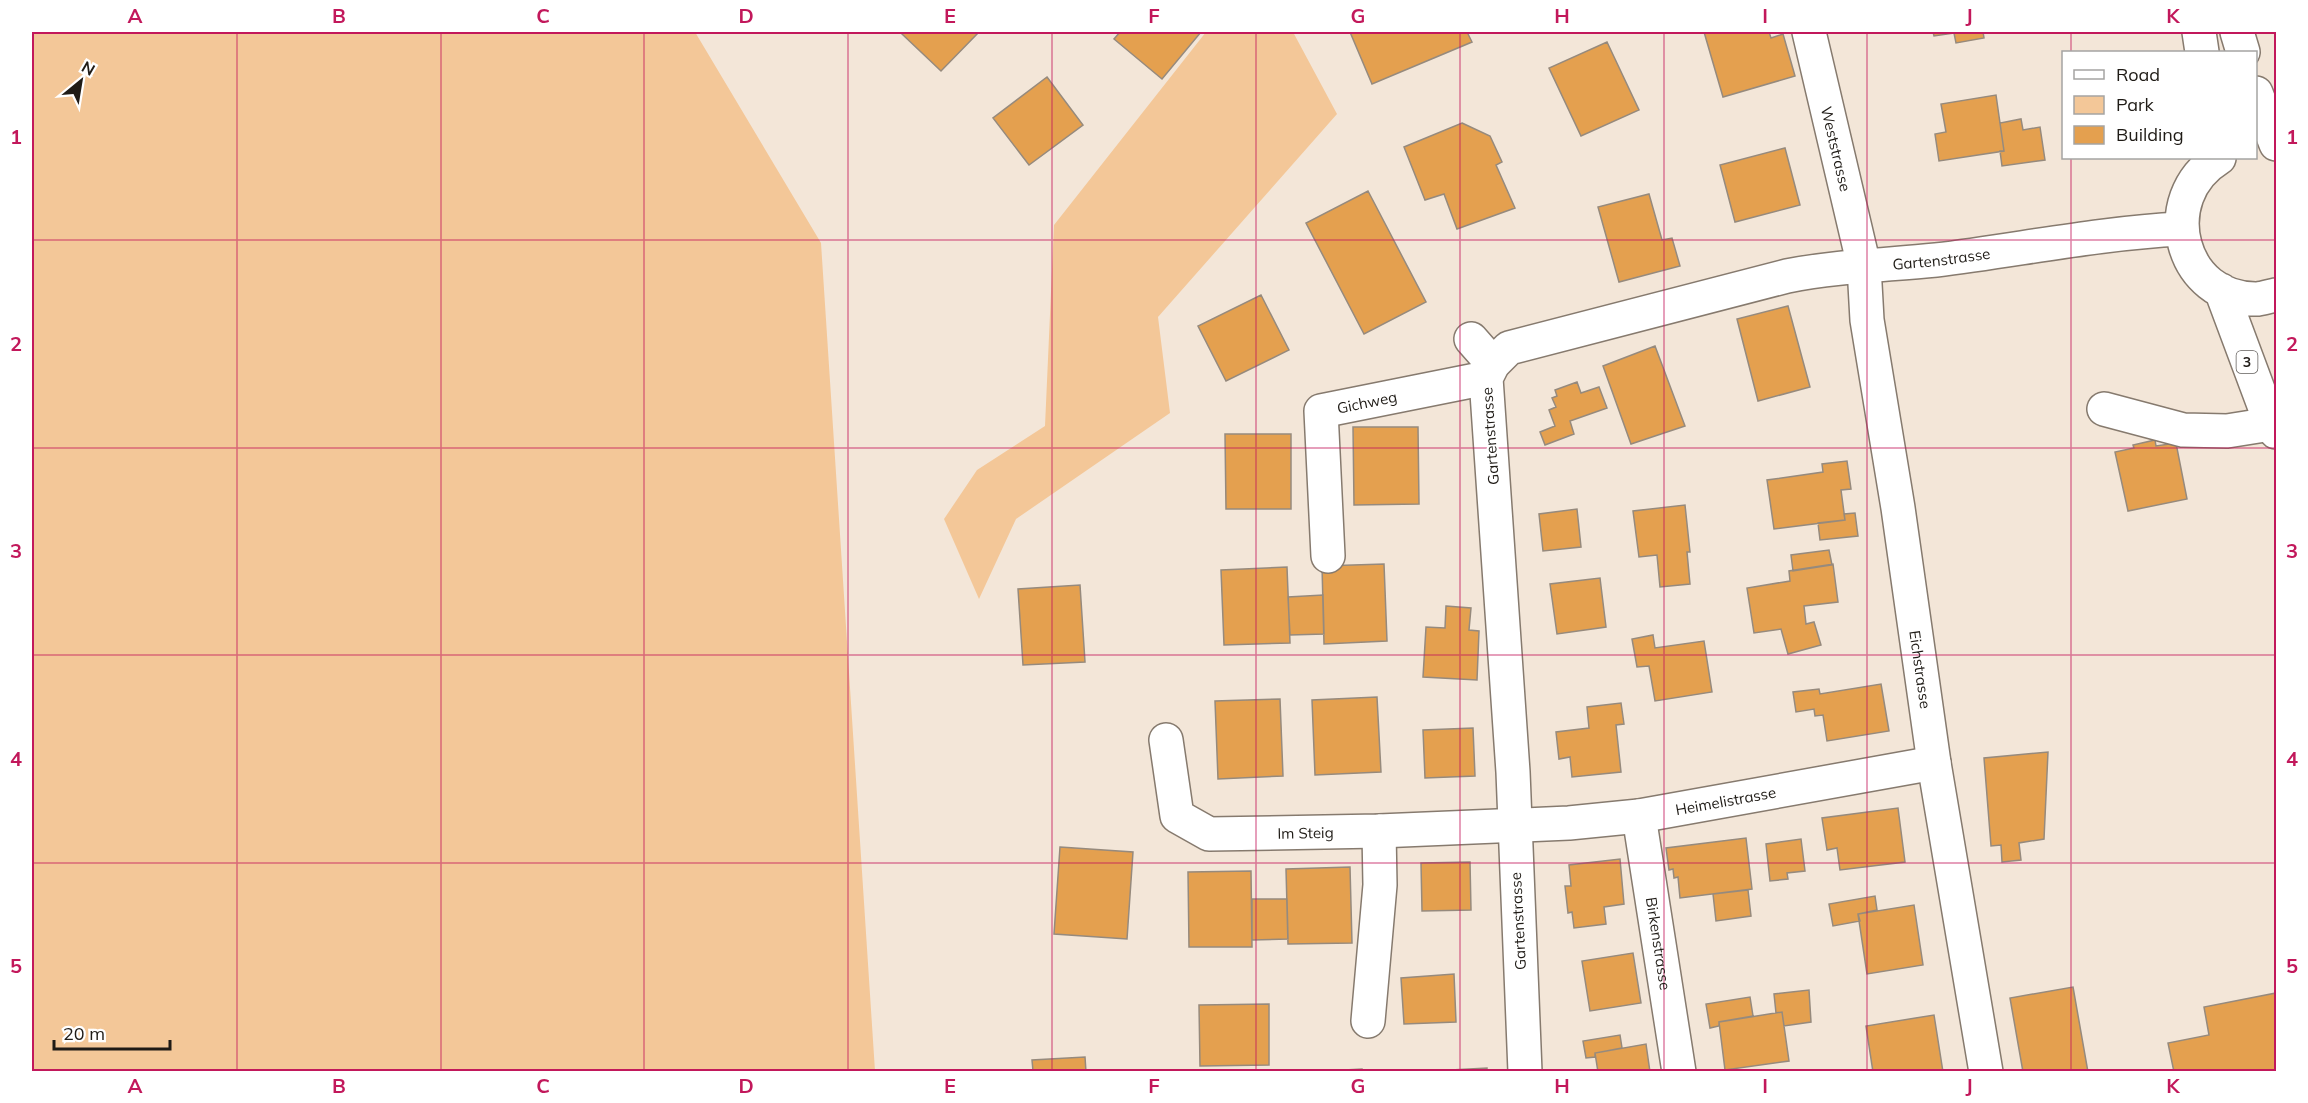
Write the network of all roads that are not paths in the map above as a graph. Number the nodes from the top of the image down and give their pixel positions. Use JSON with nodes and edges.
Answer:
{"nodes":[{"id":1,"x":1809,"y":32,"type":"edge"},
{"id":2,"x":2199,"y":32,"type":"edge"},
{"id":3,"x":2238,"y":32,"type":"edge"},
{"id":4,"x":2202,"y":51,"type":"edge"},
{"id":5,"x":2243,"y":51,"type":"edge"},
{"id":6,"x":2257,"y":95,"type":"edge"},
{"id":7,"x":2277,"y":144,"type":"edge"},
{"id":8,"x":2257,"y":148,"type":"edge"},
{"id":9,"x":2277,"y":151,"type":"edge"},
{"id":10,"x":2212,"y":160,"type":"edge"},
{"id":11,"x":2181,"y":229,"type":"junction"},
{"id":12,"x":1864,"y":266,"type":"junction"},
{"id":13,"x":2221,"y":290,"type":"junction"},
{"id":14,"x":2277,"y":295,"type":"edge"},
{"id":15,"x":1471,"y":339,"type":"dead end"},
{"id":16,"x":1489,"y":371,"type":"junction"},
{"id":17,"x":2104,"y":409,"type":"dead end"},
{"id":18,"x":2274,"y":428,"type":"edge"},
{"id":19,"x":1328,"y":556,"type":"dead end"},
{"id":20,"x":1166,"y":740,"type":"dead end"},
{"id":21,"x":1934,"y":763,"type":"junction"},
{"id":22,"x":1639,"y":816,"type":"junction"},
{"id":23,"x":1514,"y":825,"type":"junction"},
{"id":24,"x":1379,"y":831,"type":"junction"},
{"id":25,"x":1368,"y":1021,"type":"dead end"},
{"id":26,"x":1525,"y":1071,"type":"edge"},
{"id":27,"x":1679,"y":1071,"type":"edge"},
{"id":28,"x":1986,"y":1071,"type":"edge"}],
"edges":[{"from":1,"to":12,"type":"street","name":"Weststrasse"},
{"from":2,"to":4,"type":"street"},
{"from":3,"to":5,"type":"street"},
{"from":6,"to":7,"type":"street"},
{"from":8,"to":9,"type":"street"},
{"from":10,"to":11,"type":"street"},
{"from":11,"to":12,"type":"street","name":"Gartenstrasse"},
{"from":11,"to":13,"type":"street"},
{"from":12,"to":16,"type":"street","name":"Gartenstrasse"},
{"from":12,"to":21,"type":"street","name":"Eichstrasse"},
{"from":13,"to":14,"type":"street"},
{"from":13,"to":18,"type":"street","number":"3"},
{"from":15,"to":16,"type":"street"},
{"from":16,"to":19,"type":"street","name":"Gichweg"},
{"from":16,"to":23,"type":"street","name":"Gartenstrasse"},
{"from":17,"to":18,"type":"street"},
{"from":20,"to":24,"type":"street","name":"Im Steig"},
{"from":21,"to":22,"type":"street","name":"Heimelistrasse"},
{"from":21,"to":28,"type":"street","name":"Eichstrasse"},
{"from":22,"to":23,"type":"street","name":"Heimelistrasse"},
{"from":22,"to":27,"type":"street","name":"Birkenstrasse"},
{"from":23,"to":24,"type":"street","name":"Im Steig"},
{"from":23,"to":26,"type":"street","name":"Gartenstrasse"},
{"from":24,"to":25,"type":"street"}]}
